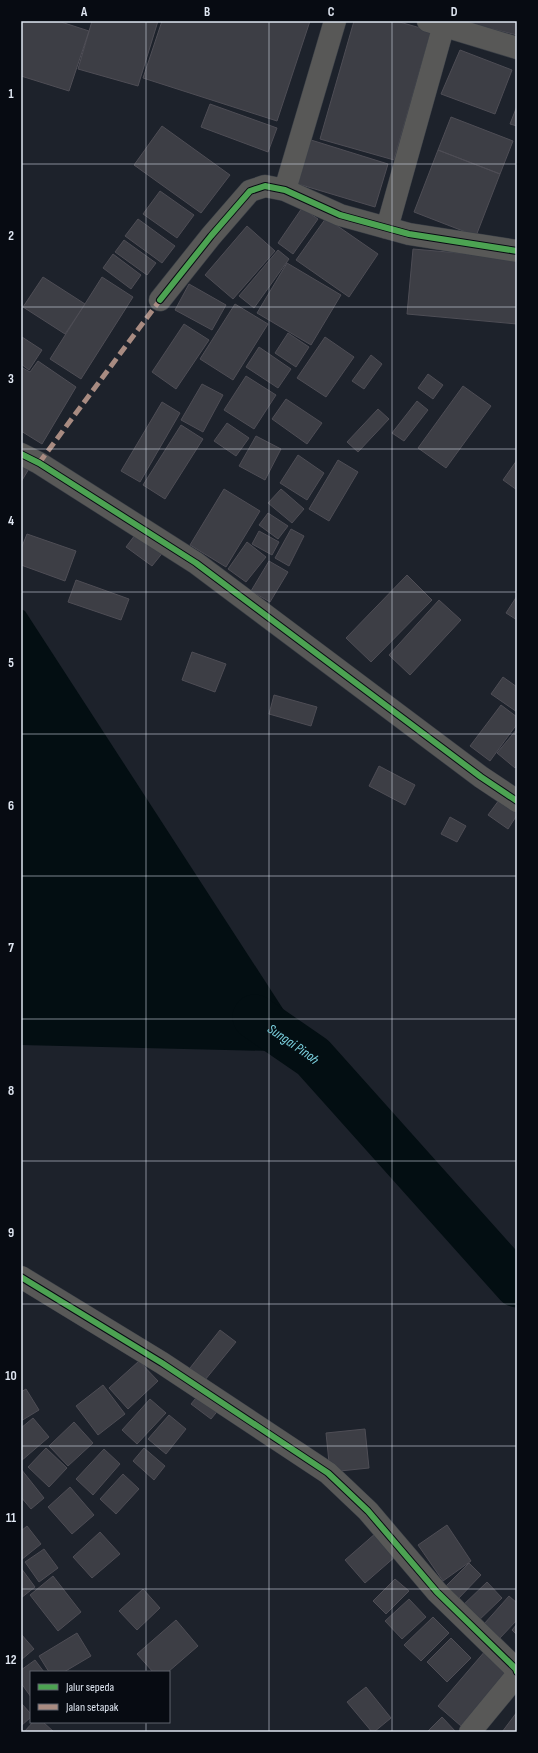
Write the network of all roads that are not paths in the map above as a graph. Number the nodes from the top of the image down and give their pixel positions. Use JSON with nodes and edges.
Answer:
{"nodes":[{"id":1,"x":335,"y":21,"type":"edge"},
{"id":2,"x":439,"y":22,"type":"edge"},
{"id":3,"x":517,"y":48,"type":"edge"},
{"id":4,"x":285,"y":190,"type":"junction"},
{"id":5,"x":386,"y":228,"type":"junction"},
{"id":6,"x":517,"y":251,"type":"edge"},
{"id":7,"x":160,"y":300,"type":"dead end"},
{"id":8,"x":21,"y":454,"type":"edge"},
{"id":9,"x":517,"y":801,"type":"edge"},
{"id":10,"x":21,"y":1278,"type":"edge"},
{"id":11,"x":517,"y":1674,"type":"edge"},
{"id":12,"x":470,"y":1732,"type":"edge"}],
"edges":[{"from":1,"to":4,"type":"street"},
{"from":2,"to":3,"type":"street"},
{"from":2,"to":5,"type":"street"},
{"from":4,"to":5,"type":"street"},
{"from":4,"to":7,"type":"street"},
{"from":5,"to":6,"type":"street"},
{"from":8,"to":9,"type":"street"},
{"from":10,"to":11,"type":"street"},
{"from":11,"to":12,"type":"street"}]}
